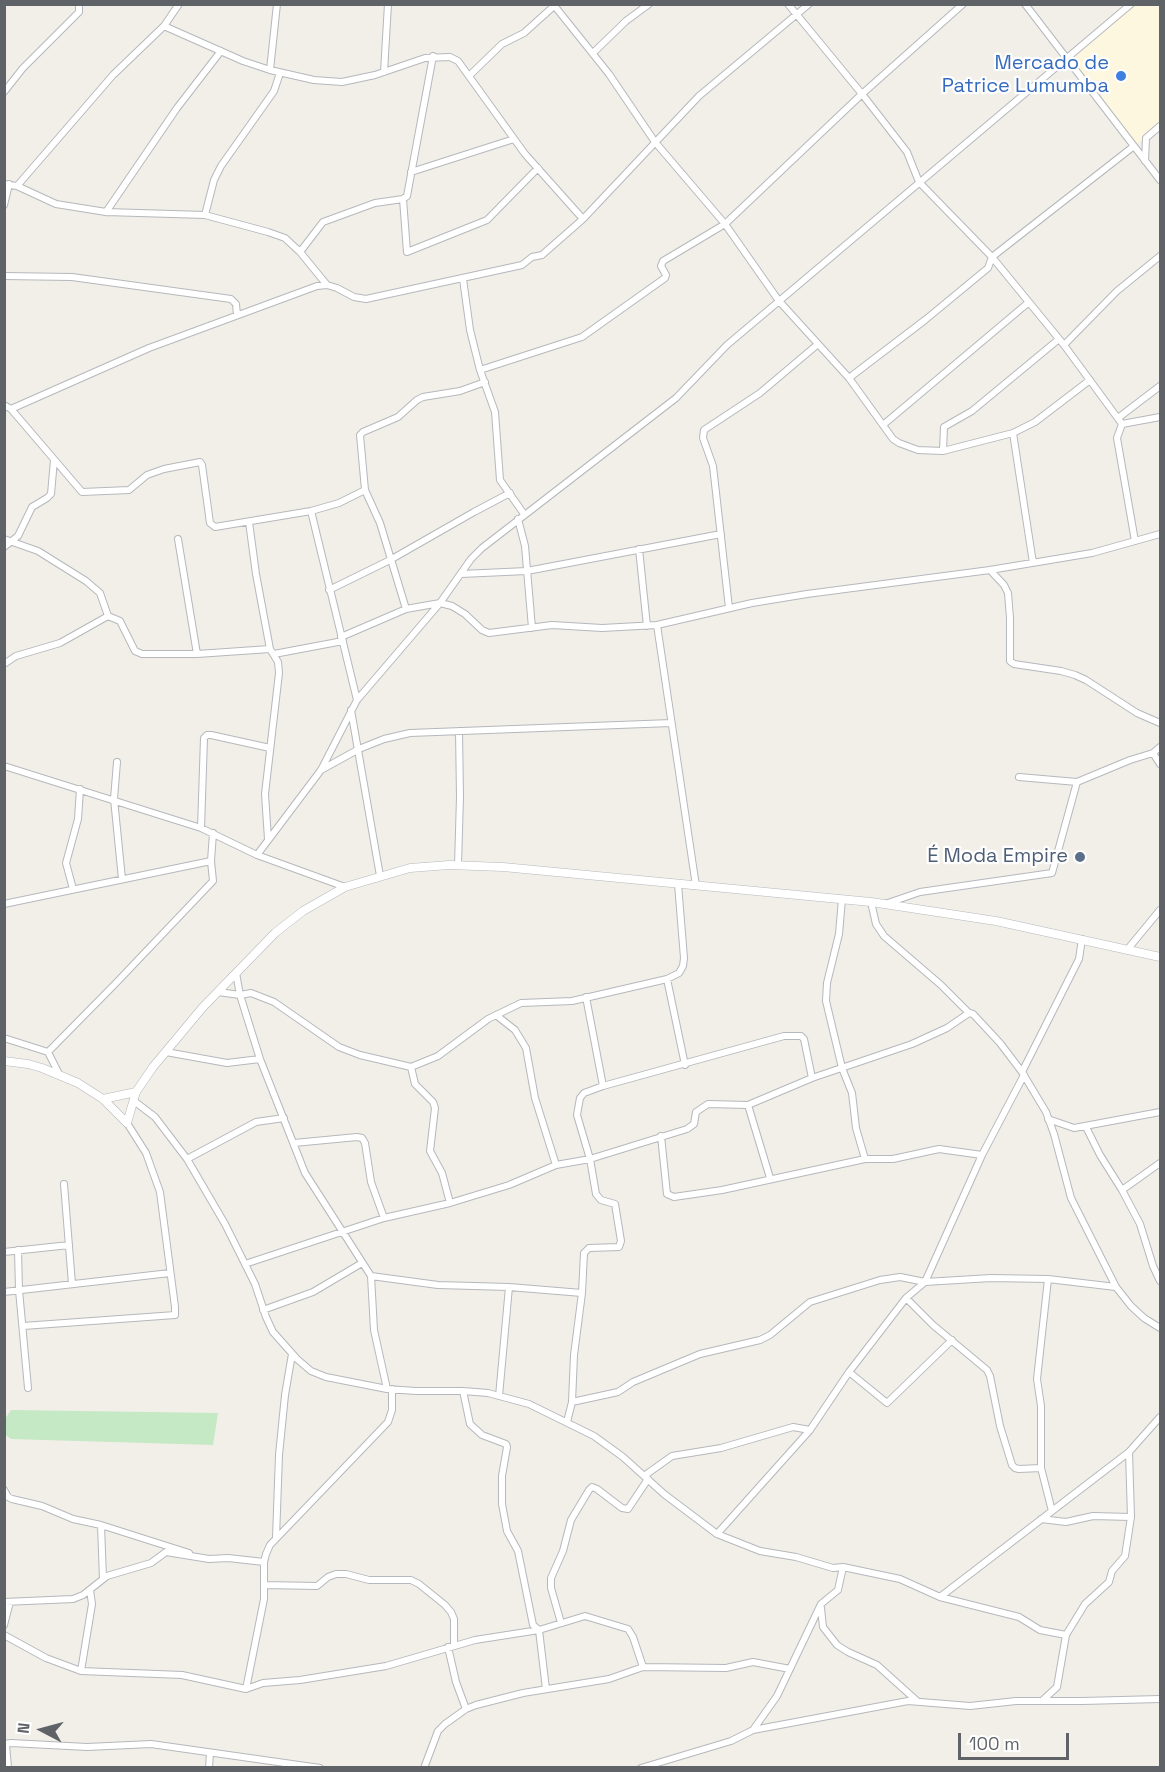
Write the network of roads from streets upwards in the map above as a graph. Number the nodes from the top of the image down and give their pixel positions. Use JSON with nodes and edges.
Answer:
{"nodes":[{"id":1,"x":79,"y":4,"type":"edge"},
{"id":2,"x":179,"y":4,"type":"edge"},
{"id":3,"x":277,"y":4,"type":"edge"},
{"id":4,"x":388,"y":4,"type":"edge"},
{"id":5,"x":649,"y":4,"type":"edge"},
{"id":6,"x":788,"y":4,"type":"edge"},
{"id":7,"x":809,"y":4,"type":"edge"},
{"id":8,"x":963,"y":4,"type":"edge"},
{"id":9,"x":1025,"y":4,"type":"edge"},
{"id":10,"x":1131,"y":4,"type":"edge"},
{"id":11,"x":554,"y":5,"type":"edge"},
{"id":12,"x":796,"y":15,"type":"junction"},
{"id":13,"x":164,"y":26,"type":"junction"},
{"id":14,"x":221,"y":51,"type":"junction"},
{"id":15,"x":593,"y":53,"type":"junction"},
{"id":16,"x":433,"y":56,"type":"junction"},
{"id":17,"x":1066,"y":59,"type":"junction"},
{"id":18,"x":270,"y":70,"type":"junction"},
{"id":19,"x":384,"y":72,"type":"junction"},
{"id":20,"x":280,"y":73,"type":"junction"},
{"id":21,"x":470,"y":75,"type":"junction"},
{"id":22,"x":4,"y":92,"type":"edge"},
{"id":23,"x":862,"y":94,"type":"junction"},
{"id":24,"x":1161,"y":126,"type":"edge"},
{"id":25,"x":514,"y":139,"type":"junction"},
{"id":26,"x":655,"y":142,"type":"junction"},
{"id":27,"x":1134,"y":146,"type":"junction"},
{"id":28,"x":1145,"y":161,"type":"junction"},
{"id":29,"x":538,"y":168,"type":"junction"},
{"id":30,"x":411,"y":172,"type":"junction"},
{"id":31,"x":1161,"y":180,"type":"edge"},
{"id":32,"x":919,"y":182,"type":"junction"},
{"id":33,"x":7,"y":184,"type":"edge"},
{"id":34,"x":17,"y":186,"type":"junction"},
{"id":35,"x":403,"y":199,"type":"junction"},
{"id":36,"x":4,"y":206,"type":"edge"},
{"id":37,"x":106,"y":212,"type":"junction"},
{"id":38,"x":205,"y":215,"type":"junction"},
{"id":39,"x":584,"y":219,"type":"junction"},
{"id":40,"x":724,"y":224,"type":"junction"},
{"id":41,"x":300,"y":252,"type":"junction"},
{"id":42,"x":1161,"y":256,"type":"edge"},
{"id":43,"x":992,"y":257,"type":"junction"},
{"id":44,"x":4,"y":276,"type":"edge"},
{"id":45,"x":463,"y":279,"type":"junction"},
{"id":46,"x":327,"y":285,"type":"junction"},
{"id":47,"x":779,"y":301,"type":"junction"},
{"id":48,"x":1029,"y":302,"type":"junction"},
{"id":49,"x":237,"y":315,"type":"junction"},
{"id":50,"x":1059,"y":339,"type":"junction"},
{"id":51,"x":818,"y":344,"type":"junction"},
{"id":52,"x":1065,"y":345,"type":"junction"},
{"id":53,"x":480,"y":370,"type":"junction"},
{"id":54,"x":849,"y":378,"type":"junction"},
{"id":55,"x":1090,"y":380,"type":"junction"},
{"id":56,"x":485,"y":382,"type":"junction"},
{"id":57,"x":1161,"y":386,"type":"edge"},
{"id":58,"x":4,"y":405,"type":"edge"},
{"id":59,"x":11,"y":409,"type":"junction"},
{"id":60,"x":1161,"y":417,"type":"edge"},
{"id":61,"x":1120,"y":421,"type":"junction"},
{"id":62,"x":884,"y":425,"type":"junction"},
{"id":63,"x":1013,"y":433,"type":"junction"},
{"id":64,"x":943,"y":452,"type":"junction"},
{"id":65,"x":54,"y":460,"type":"junction"},
{"id":66,"x":365,"y":490,"type":"junction"},
{"id":67,"x":510,"y":493,"type":"junction"},
{"id":68,"x":311,"y":511,"type":"junction"},
{"id":69,"x":524,"y":514,"type":"junction"},
{"id":70,"x":518,"y":519,"type":"junction"},
{"id":71,"x":249,"y":522,"type":"junction"},
{"id":72,"x":722,"y":534,"type":"junction"},
{"id":73,"x":1161,"y":534,"type":"edge"},
{"id":74,"x":178,"y":539,"type":"dead end"},
{"id":75,"x":8,"y":540,"type":"edge"},
{"id":76,"x":1135,"y":541,"type":"junction"},
{"id":77,"x":4,"y":547,"type":"edge"},
{"id":78,"x":639,"y":549,"type":"junction"},
{"id":79,"x":390,"y":560,"type":"junction"},
{"id":80,"x":1033,"y":563,"type":"junction"},
{"id":81,"x":990,"y":570,"type":"junction"},
{"id":82,"x":526,"y":571,"type":"junction"},
{"id":83,"x":461,"y":574,"type":"junction"},
{"id":84,"x":328,"y":590,"type":"junction"},
{"id":85,"x":440,"y":603,"type":"junction"},
{"id":86,"x":729,"y":608,"type":"junction"},
{"id":87,"x":406,"y":609,"type":"junction"},
{"id":88,"x":108,"y":616,"type":"junction"},
{"id":89,"x":657,"y":625,"type":"junction"},
{"id":90,"x":647,"y":626,"type":"junction"},
{"id":91,"x":532,"y":628,"type":"junction"},
{"id":92,"x":342,"y":639,"type":"junction"},
{"id":93,"x":272,"y":651,"type":"junction"},
{"id":94,"x":197,"y":654,"type":"junction"},
{"id":95,"x":4,"y":664,"type":"edge"},
{"id":96,"x":357,"y":700,"type":"junction"},
{"id":97,"x":351,"y":710,"type":"junction"},
{"id":98,"x":671,"y":723,"type":"junction"},
{"id":99,"x":1161,"y":723,"type":"edge"},
{"id":100,"x":459,"y":731,"type":"junction"},
{"id":101,"x":1161,"y":747,"type":"edge"},
{"id":102,"x":270,"y":748,"type":"junction"},
{"id":103,"x":359,"y":749,"type":"junction"},
{"id":104,"x":1153,"y":753,"type":"junction"},
{"id":105,"x":117,"y":762,"type":"dead end"},
{"id":106,"x":1161,"y":764,"type":"edge"},
{"id":107,"x":4,"y":766,"type":"edge"},
{"id":108,"x":321,"y":770,"type":"junction"},
{"id":109,"x":1019,"y":777,"type":"dead end"},
{"id":110,"x":1077,"y":782,"type":"junction"},
{"id":111,"x":80,"y":789,"type":"junction"},
{"id":112,"x":114,"y":799,"type":"junction"},
{"id":113,"x":201,"y":828,"type":"junction"},
{"id":114,"x":213,"y":833,"type":"junction"},
{"id":115,"x":268,"y":840,"type":"junction"},
{"id":116,"x":257,"y":855,"type":"junction"},
{"id":117,"x":211,"y":861,"type":"junction"},
{"id":118,"x":458,"y":866,"type":"junction"},
{"id":119,"x":380,"y":876,"type":"junction"},
{"id":120,"x":122,"y":879,"type":"junction"},
{"id":121,"x":678,"y":884,"type":"junction"},
{"id":122,"x":696,"y":886,"type":"junction"},
{"id":123,"x":345,"y":887,"type":"junction"},
{"id":124,"x":73,"y":889,"type":"junction"},
{"id":125,"x":842,"y":899,"type":"junction"},
{"id":126,"x":6,"y":902,"type":"edge"},
{"id":127,"x":871,"y":902,"type":"junction"},
{"id":128,"x":885,"y":904,"type":"junction"},
{"id":129,"x":1161,"y":910,"type":"edge"},
{"id":130,"x":1082,"y":939,"type":"junction"},
{"id":131,"x":1127,"y":950,"type":"junction"},
{"id":132,"x":1161,"y":957,"type":"edge"},
{"id":133,"x":236,"y":973,"type":"junction"},
{"id":134,"x":667,"y":979,"type":"junction"},
{"id":135,"x":218,"y":992,"type":"junction"},
{"id":136,"x":240,"y":995,"type":"junction"},
{"id":137,"x":586,"y":997,"type":"junction"},
{"id":138,"x":969,"y":1013,"type":"junction"},
{"id":139,"x":495,"y":1015,"type":"junction"},
{"id":140,"x":4,"y":1038,"type":"edge"},
{"id":141,"x":48,"y":1052,"type":"junction"},
{"id":142,"x":166,"y":1052,"type":"junction"},
{"id":143,"x":260,"y":1059,"type":"junction"},
{"id":144,"x":4,"y":1061,"type":"edge"},
{"id":145,"x":685,"y":1065,"type":"junction"},
{"id":146,"x":411,"y":1067,"type":"junction"},
{"id":147,"x":842,"y":1068,"type":"junction"},
{"id":148,"x":59,"y":1074,"type":"junction"},
{"id":149,"x":1023,"y":1074,"type":"junction"},
{"id":150,"x":812,"y":1078,"type":"junction"},
{"id":151,"x":603,"y":1086,"type":"junction"},
{"id":152,"x":136,"y":1092,"type":"junction"},
{"id":153,"x":103,"y":1099,"type":"junction"},
{"id":154,"x":134,"y":1101,"type":"junction"},
{"id":155,"x":748,"y":1105,"type":"junction"},
{"id":156,"x":1161,"y":1112,"type":"edge"},
{"id":157,"x":284,"y":1118,"type":"junction"},
{"id":158,"x":1048,"y":1119,"type":"junction"},
{"id":159,"x":127,"y":1123,"type":"junction"},
{"id":160,"x":1086,"y":1127,"type":"junction"},
{"id":161,"x":661,"y":1136,"type":"junction"},
{"id":162,"x":294,"y":1143,"type":"junction"},
{"id":163,"x":982,"y":1155,"type":"junction"},
{"id":164,"x":187,"y":1159,"type":"junction"},
{"id":165,"x":590,"y":1159,"type":"junction"},
{"id":166,"x":865,"y":1159,"type":"junction"},
{"id":167,"x":1161,"y":1163,"type":"edge"},
{"id":168,"x":556,"y":1165,"type":"junction"},
{"id":169,"x":770,"y":1178,"type":"junction"},
{"id":170,"x":64,"y":1184,"type":"dead end"},
{"id":171,"x":1122,"y":1190,"type":"junction"},
{"id":172,"x":450,"y":1203,"type":"junction"},
{"id":173,"x":384,"y":1218,"type":"junction"},
{"id":174,"x":342,"y":1232,"type":"junction"},
{"id":175,"x":69,"y":1245,"type":"junction"},
{"id":176,"x":18,"y":1250,"type":"junction"},
{"id":177,"x":4,"y":1252,"type":"edge"},
{"id":178,"x":362,"y":1263,"type":"junction"},
{"id":179,"x":245,"y":1264,"type":"junction"},
{"id":180,"x":170,"y":1273,"type":"junction"},
{"id":181,"x":371,"y":1276,"type":"junction"},
{"id":182,"x":1048,"y":1279,"type":"junction"},
{"id":183,"x":1161,"y":1281,"type":"edge"},
{"id":184,"x":925,"y":1282,"type":"junction"},
{"id":185,"x":72,"y":1284,"type":"junction"},
{"id":186,"x":509,"y":1287,"type":"junction"},
{"id":187,"x":1116,"y":1287,"type":"junction"},
{"id":188,"x":19,"y":1290,"type":"junction"},
{"id":189,"x":4,"y":1292,"type":"edge"},
{"id":190,"x":582,"y":1293,"type":"junction"},
{"id":191,"x":906,"y":1298,"type":"junction"},
{"id":192,"x":263,"y":1310,"type":"junction"},
{"id":193,"x":23,"y":1326,"type":"junction"},
{"id":194,"x":1161,"y":1328,"type":"edge"},
{"id":195,"x":952,"y":1340,"type":"junction"},
{"id":196,"x":292,"y":1354,"type":"junction"},
{"id":197,"x":849,"y":1372,"type":"junction"},
{"id":198,"x":28,"y":1388,"type":"dead end"},
{"id":199,"x":390,"y":1389,"type":"junction"},
{"id":200,"x":463,"y":1390,"type":"junction"},
{"id":201,"x":499,"y":1396,"type":"junction"},
{"id":202,"x":572,"y":1402,"type":"junction"},
{"id":203,"x":1161,"y":1417,"type":"edge"},
{"id":204,"x":567,"y":1422,"type":"junction"},
{"id":205,"x":810,"y":1430,"type":"junction"},
{"id":206,"x":1130,"y":1452,"type":"junction"},
{"id":207,"x":1041,"y":1468,"type":"junction"},
{"id":208,"x":646,"y":1478,"type":"junction"},
{"id":209,"x":4,"y":1490,"type":"edge"},
{"id":210,"x":1052,"y":1511,"type":"junction"},
{"id":211,"x":1131,"y":1517,"type":"junction"},
{"id":212,"x":1041,"y":1519,"type":"junction"},
{"id":213,"x":101,"y":1525,"type":"junction"},
{"id":214,"x":717,"y":1534,"type":"junction"},
{"id":215,"x":276,"y":1539,"type":"junction"},
{"id":216,"x":209,"y":1559,"type":"junction"},
{"id":217,"x":264,"y":1562,"type":"junction"},
{"id":218,"x":843,"y":1567,"type":"junction"},
{"id":219,"x":103,"y":1579,"type":"junction"},
{"id":220,"x":265,"y":1585,"type":"junction"},
{"id":221,"x":90,"y":1590,"type":"junction"},
{"id":222,"x":940,"y":1597,"type":"junction"},
{"id":223,"x":8,"y":1602,"type":"edge"},
{"id":224,"x":821,"y":1604,"type":"junction"},
{"id":225,"x":561,"y":1623,"type":"junction"},
{"id":226,"x":4,"y":1625,"type":"edge"},
{"id":227,"x":539,"y":1630,"type":"junction"},
{"id":228,"x":4,"y":1635,"type":"edge"},
{"id":229,"x":1066,"y":1635,"type":"junction"},
{"id":230,"x":451,"y":1646,"type":"junction"},
{"id":231,"x":643,"y":1667,"type":"junction"},
{"id":232,"x":790,"y":1669,"type":"junction"},
{"id":233,"x":81,"y":1671,"type":"junction"},
{"id":234,"x":246,"y":1689,"type":"junction"},
{"id":235,"x":546,"y":1689,"type":"junction"},
{"id":236,"x":1161,"y":1699,"type":"edge"},
{"id":237,"x":917,"y":1701,"type":"junction"},
{"id":238,"x":1042,"y":1701,"type":"junction"},
{"id":239,"x":466,"y":1709,"type":"junction"},
{"id":240,"x":753,"y":1730,"type":"junction"},
{"id":241,"x":5,"y":1744,"type":"edge"},
{"id":242,"x":210,"y":1753,"type":"junction"},
{"id":243,"x":8,"y":1767,"type":"edge"},
{"id":244,"x":208,"y":1767,"type":"edge"},
{"id":245,"x":320,"y":1767,"type":"edge"},
{"id":246,"x":424,"y":1767,"type":"edge"},
{"id":247,"x":641,"y":1767,"type":"edge"}],
"edges":[{"from":1,"to":22,"type":"street"},
{"from":2,"to":13,"type":"street"},
{"from":3,"to":18,"type":"street"},
{"from":4,"to":19,"type":"street"},
{"from":5,"to":15,"type":"street"},
{"from":6,"to":12,"type":"street"},
{"from":7,"to":12,"type":"street"},
{"from":8,"to":23,"type":"street"},
{"from":9,"to":17,"type":"street"},
{"from":10,"to":17,"type":"street"},
{"from":11,"to":15,"type":"street"},
{"from":11,"to":21,"type":"street"},
{"from":12,"to":23,"type":"street"},
{"from":12,"to":26,"type":"street"},
{"from":13,"to":14,"type":"street"},
{"from":13,"to":34,"type":"street"},
{"from":14,"to":18,"type":"street"},
{"from":14,"to":37,"type":"street"},
{"from":15,"to":26,"type":"street"},
{"from":16,"to":19,"type":"street"},
{"from":16,"to":21,"type":"street"},
{"from":16,"to":30,"type":"street"},
{"from":17,"to":27,"type":"street"},
{"from":17,"to":32,"type":"street"},
{"from":18,"to":20,"type":"street"},
{"from":19,"to":20,"type":"street"},
{"from":20,"to":38,"type":"street"},
{"from":21,"to":25,"type":"street"},
{"from":23,"to":32,"type":"street"},
{"from":23,"to":40,"type":"street"},
{"from":24,"to":28,"type":"street"},
{"from":25,"to":29,"type":"street"},
{"from":25,"to":30,"type":"street"},
{"from":26,"to":39,"type":"street"},
{"from":26,"to":40,"type":"street"},
{"from":27,"to":28,"type":"street"},
{"from":27,"to":43,"type":"street"},
{"from":28,"to":31,"type":"street"},
{"from":29,"to":35,"type":"street"},
{"from":29,"to":39,"type":"street"},
{"from":30,"to":35,"type":"street"},
{"from":32,"to":43,"type":"street"},
{"from":32,"to":47,"type":"street"},
{"from":33,"to":34,"type":"street"},
{"from":33,"to":36,"type":"street"},
{"from":34,"to":37,"type":"street"},
{"from":35,"to":41,"type":"street"},
{"from":37,"to":38,"type":"street"},
{"from":38,"to":41,"type":"street"},
{"from":39,"to":45,"type":"street"},
{"from":40,"to":47,"type":"street"},
{"from":40,"to":53,"type":"street"},
{"from":41,"to":46,"type":"street"},
{"from":42,"to":52,"type":"street"},
{"from":43,"to":48,"type":"street"},
{"from":43,"to":54,"type":"street"},
{"from":44,"to":49,"type":"street"},
{"from":45,"to":46,"type":"street"},
{"from":45,"to":53,"type":"street"},
{"from":46,"to":49,"type":"street"},
{"from":47,"to":51,"type":"street"},
{"from":47,"to":69,"type":"street"},
{"from":48,"to":50,"type":"street"},
{"from":48,"to":62,"type":"street"},
{"from":49,"to":59,"type":"street"},
{"from":50,"to":52,"type":"street"},
{"from":50,"to":64,"type":"street"},
{"from":51,"to":54,"type":"street"},
{"from":51,"to":72,"type":"street"},
{"from":52,"to":55,"type":"street"},
{"from":53,"to":56,"type":"street"},
{"from":54,"to":62,"type":"street"},
{"from":55,"to":61,"type":"street"},
{"from":55,"to":63,"type":"street"},
{"from":56,"to":66,"type":"street"},
{"from":56,"to":67,"type":"street"},
{"from":57,"to":61,"type":"street"},
{"from":58,"to":59,"type":"street"},
{"from":59,"to":65,"type":"street"},
{"from":60,"to":61,"type":"street"},
{"from":61,"to":76,"type":"street"},
{"from":62,"to":64,"type":"street"},
{"from":63,"to":64,"type":"street"},
{"from":63,"to":80,"type":"street"},
{"from":65,"to":71,"type":"street"},
{"from":65,"to":75,"type":"street"},
{"from":66,"to":68,"type":"street"},
{"from":66,"to":79,"type":"street"},
{"from":67,"to":69,"type":"street"},
{"from":67,"to":79,"type":"street"},
{"from":68,"to":71,"type":"street"},
{"from":68,"to":84,"type":"street"},
{"from":69,"to":70,"type":"street"},
{"from":70,"to":82,"type":"street"},
{"from":70,"to":83,"type":"street"},
{"from":71,"to":93,"type":"street"},
{"from":72,"to":78,"type":"street"},
{"from":72,"to":86,"type":"street"},
{"from":73,"to":76,"type":"street"},
{"from":74,"to":94,"type":"street"},
{"from":75,"to":77,"type":"street"},
{"from":75,"to":88,"type":"street"},
{"from":76,"to":80,"type":"street"},
{"from":78,"to":82,"type":"street"},
{"from":78,"to":90,"type":"street"},
{"from":79,"to":84,"type":"street"},
{"from":79,"to":87,"type":"street"},
{"from":80,"to":81,"type":"street"},
{"from":81,"to":86,"type":"street"},
{"from":81,"to":99,"type":"street"},
{"from":82,"to":83,"type":"street"},
{"from":82,"to":91,"type":"street"},
{"from":83,"to":85,"type":"street"},
{"from":84,"to":92,"type":"street"},
{"from":85,"to":87,"type":"street"},
{"from":85,"to":91,"type":"street"},
{"from":85,"to":96,"type":"street"},
{"from":86,"to":89,"type":"street"},
{"from":87,"to":92,"type":"street"},
{"from":88,"to":94,"type":"street"},
{"from":88,"to":95,"type":"street"},
{"from":89,"to":90,"type":"street"},
{"from":89,"to":98,"type":"street"},
{"from":90,"to":91,"type":"street"},
{"from":92,"to":93,"type":"street"},
{"from":92,"to":96,"type":"street"},
{"from":93,"to":94,"type":"street"},
{"from":93,"to":102,"type":"street"},
{"from":96,"to":97,"type":"street"},
{"from":97,"to":103,"type":"street"},
{"from":97,"to":108,"type":"street"},
{"from":98,"to":100,"type":"street"},
{"from":98,"to":122,"type":"street"},
{"from":100,"to":103,"type":"street"},
{"from":100,"to":118,"type":"street"},
{"from":101,"to":104,"type":"street"},
{"from":102,"to":113,"type":"street"},
{"from":102,"to":115,"type":"street"},
{"from":103,"to":108,"type":"street"},
{"from":103,"to":119,"type":"street"},
{"from":104,"to":106,"type":"street"},
{"from":104,"to":110,"type":"street"},
{"from":105,"to":112,"type":"street"},
{"from":107,"to":111,"type":"street"},
{"from":108,"to":115,"type":"street"},
{"from":109,"to":110,"type":"street"},
{"from":110,"to":128,"type":"street"},
{"from":111,"to":112,"type":"street"},
{"from":111,"to":124,"type":"street"},
{"from":112,"to":113,"type":"street"},
{"from":112,"to":120,"type":"street"},
{"from":113,"to":114,"type":"street"},
{"from":114,"to":116,"type":"street"},
{"from":114,"to":117,"type":"street"},
{"from":115,"to":116,"type":"street"},
{"from":116,"to":123,"type":"street"},
{"from":117,"to":120,"type":"street"},
{"from":117,"to":141,"type":"street"},
{"from":118,"to":119,"type":"street"},
{"from":118,"to":121,"type":"street"},
{"from":119,"to":123,"type":"street"},
{"from":120,"to":124,"type":"street"},
{"from":121,"to":122,"type":"street"},
{"from":121,"to":134,"type":"street"},
{"from":122,"to":125,"type":"street"},
{"from":123,"to":133,"type":"street"},
{"from":124,"to":126,"type":"street"},
{"from":125,"to":127,"type":"street"},
{"from":125,"to":147,"type":"street"},
{"from":127,"to":128,"type":"street"},
{"from":127,"to":138,"type":"street"},
{"from":128,"to":130,"type":"street"},
{"from":129,"to":131,"type":"street"},
{"from":130,"to":131,"type":"street"},
{"from":130,"to":149,"type":"street"},
{"from":131,"to":132,"type":"street"},
{"from":133,"to":135,"type":"street"},
{"from":133,"to":136,"type":"street"},
{"from":134,"to":137,"type":"street"},
{"from":134,"to":145,"type":"street"},
{"from":135,"to":136,"type":"street"},
{"from":135,"to":142,"type":"street"},
{"from":136,"to":143,"type":"street"},
{"from":136,"to":146,"type":"street"},
{"from":137,"to":139,"type":"street"},
{"from":137,"to":151,"type":"street"},
{"from":138,"to":147,"type":"street"},
{"from":138,"to":149,"type":"street"},
{"from":139,"to":146,"type":"street"},
{"from":139,"to":168,"type":"street"},
{"from":140,"to":141,"type":"street"},
{"from":141,"to":148,"type":"street"},
{"from":142,"to":143,"type":"street"},
{"from":142,"to":152,"type":"street"},
{"from":143,"to":157,"type":"street"},
{"from":144,"to":148,"type":"street"},
{"from":145,"to":150,"type":"street"},
{"from":145,"to":151,"type":"street"},
{"from":146,"to":172,"type":"street"},
{"from":147,"to":150,"type":"street"},
{"from":147,"to":166,"type":"street"},
{"from":148,"to":153,"type":"street"},
{"from":149,"to":158,"type":"street"},
{"from":149,"to":163,"type":"street"},
{"from":150,"to":155,"type":"street"},
{"from":151,"to":165,"type":"street"},
{"from":152,"to":153,"type":"street"},
{"from":152,"to":154,"type":"street"},
{"from":153,"to":159,"type":"street"},
{"from":154,"to":159,"type":"street"},
{"from":154,"to":164,"type":"street"},
{"from":155,"to":161,"type":"street"},
{"from":155,"to":169,"type":"street"},
{"from":156,"to":160,"type":"street"},
{"from":157,"to":162,"type":"street"},
{"from":157,"to":164,"type":"street"},
{"from":158,"to":160,"type":"street"},
{"from":158,"to":187,"type":"street"},
{"from":159,"to":180,"type":"street"},
{"from":160,"to":171,"type":"street"},
{"from":161,"to":165,"type":"street"},
{"from":161,"to":169,"type":"street"},
{"from":162,"to":173,"type":"street"},
{"from":162,"to":174,"type":"street"},
{"from":163,"to":166,"type":"street"},
{"from":163,"to":184,"type":"street"},
{"from":164,"to":179,"type":"street"},
{"from":165,"to":168,"type":"street"},
{"from":165,"to":190,"type":"street"},
{"from":166,"to":169,"type":"street"},
{"from":167,"to":171,"type":"street"},
{"from":168,"to":172,"type":"street"},
{"from":170,"to":175,"type":"street"},
{"from":171,"to":183,"type":"street"},
{"from":172,"to":173,"type":"street"},
{"from":173,"to":174,"type":"street"},
{"from":174,"to":178,"type":"street"},
{"from":174,"to":179,"type":"street"},
{"from":175,"to":176,"type":"street"},
{"from":175,"to":185,"type":"street"},
{"from":176,"to":177,"type":"street"},
{"from":176,"to":188,"type":"street"},
{"from":178,"to":181,"type":"street"},
{"from":178,"to":192,"type":"street"},
{"from":179,"to":192,"type":"street"},
{"from":180,"to":185,"type":"street"},
{"from":180,"to":193,"type":"street"},
{"from":181,"to":186,"type":"street"},
{"from":181,"to":199,"type":"street"},
{"from":182,"to":184,"type":"street"},
{"from":182,"to":187,"type":"street"},
{"from":182,"to":207,"type":"street"},
{"from":184,"to":191,"type":"street"},
{"from":184,"to":202,"type":"street"},
{"from":185,"to":188,"type":"street"},
{"from":186,"to":190,"type":"street"},
{"from":186,"to":201,"type":"street"},
{"from":187,"to":194,"type":"street"},
{"from":188,"to":189,"type":"street"},
{"from":188,"to":193,"type":"street"},
{"from":190,"to":202,"type":"street"},
{"from":191,"to":195,"type":"street"},
{"from":191,"to":197,"type":"street"},
{"from":192,"to":196,"type":"street"},
{"from":193,"to":198,"type":"street"},
{"from":195,"to":197,"type":"street"},
{"from":195,"to":207,"type":"street"},
{"from":196,"to":199,"type":"street"},
{"from":196,"to":215,"type":"street"},
{"from":197,"to":205,"type":"street"},
{"from":199,"to":200,"type":"street"},
{"from":199,"to":215,"type":"street"},
{"from":200,"to":201,"type":"street"},
{"from":200,"to":227,"type":"street"},
{"from":201,"to":204,"type":"street"},
{"from":202,"to":204,"type":"street"},
{"from":203,"to":206,"type":"street"},
{"from":204,"to":208,"type":"street"},
{"from":205,"to":208,"type":"street"},
{"from":205,"to":214,"type":"street"},
{"from":206,"to":210,"type":"street"},
{"from":206,"to":211,"type":"street"},
{"from":207,"to":210,"type":"street"},
{"from":208,"to":214,"type":"street"},
{"from":208,"to":225,"type":"street"},
{"from":209,"to":213,"type":"street"},
{"from":210,"to":212,"type":"street"},
{"from":211,"to":212,"type":"street"},
{"from":211,"to":229,"type":"street"},
{"from":212,"to":222,"type":"street"},
{"from":213,"to":216,"type":"street"},
{"from":213,"to":219,"type":"street"},
{"from":214,"to":218,"type":"street"},
{"from":215,"to":217,"type":"street"},
{"from":216,"to":217,"type":"street"},
{"from":216,"to":219,"type":"street"},
{"from":217,"to":220,"type":"street"},
{"from":218,"to":222,"type":"street"},
{"from":218,"to":224,"type":"street"},
{"from":219,"to":221,"type":"street"},
{"from":220,"to":230,"type":"street"},
{"from":220,"to":234,"type":"street"},
{"from":221,"to":223,"type":"street"},
{"from":221,"to":233,"type":"street"},
{"from":222,"to":229,"type":"street"},
{"from":223,"to":226,"type":"street"},
{"from":224,"to":232,"type":"street"},
{"from":224,"to":237,"type":"street"},
{"from":225,"to":227,"type":"street"},
{"from":225,"to":231,"type":"street"},
{"from":227,"to":230,"type":"street"},
{"from":227,"to":235,"type":"street"},
{"from":228,"to":233,"type":"street"},
{"from":229,"to":238,"type":"street"},
{"from":230,"to":234,"type":"street"},
{"from":230,"to":239,"type":"street"},
{"from":231,"to":232,"type":"street"},
{"from":231,"to":235,"type":"street"},
{"from":232,"to":240,"type":"street"},
{"from":233,"to":234,"type":"street"},
{"from":235,"to":239,"type":"street"},
{"from":236,"to":238,"type":"street"},
{"from":237,"to":238,"type":"street"},
{"from":237,"to":240,"type":"street"},
{"from":239,"to":246,"type":"street"},
{"from":240,"to":247,"type":"street"},
{"from":241,"to":242,"type":"street"},
{"from":241,"to":243,"type":"street"},
{"from":242,"to":244,"type":"street"},
{"from":242,"to":245,"type":"street"}]}
